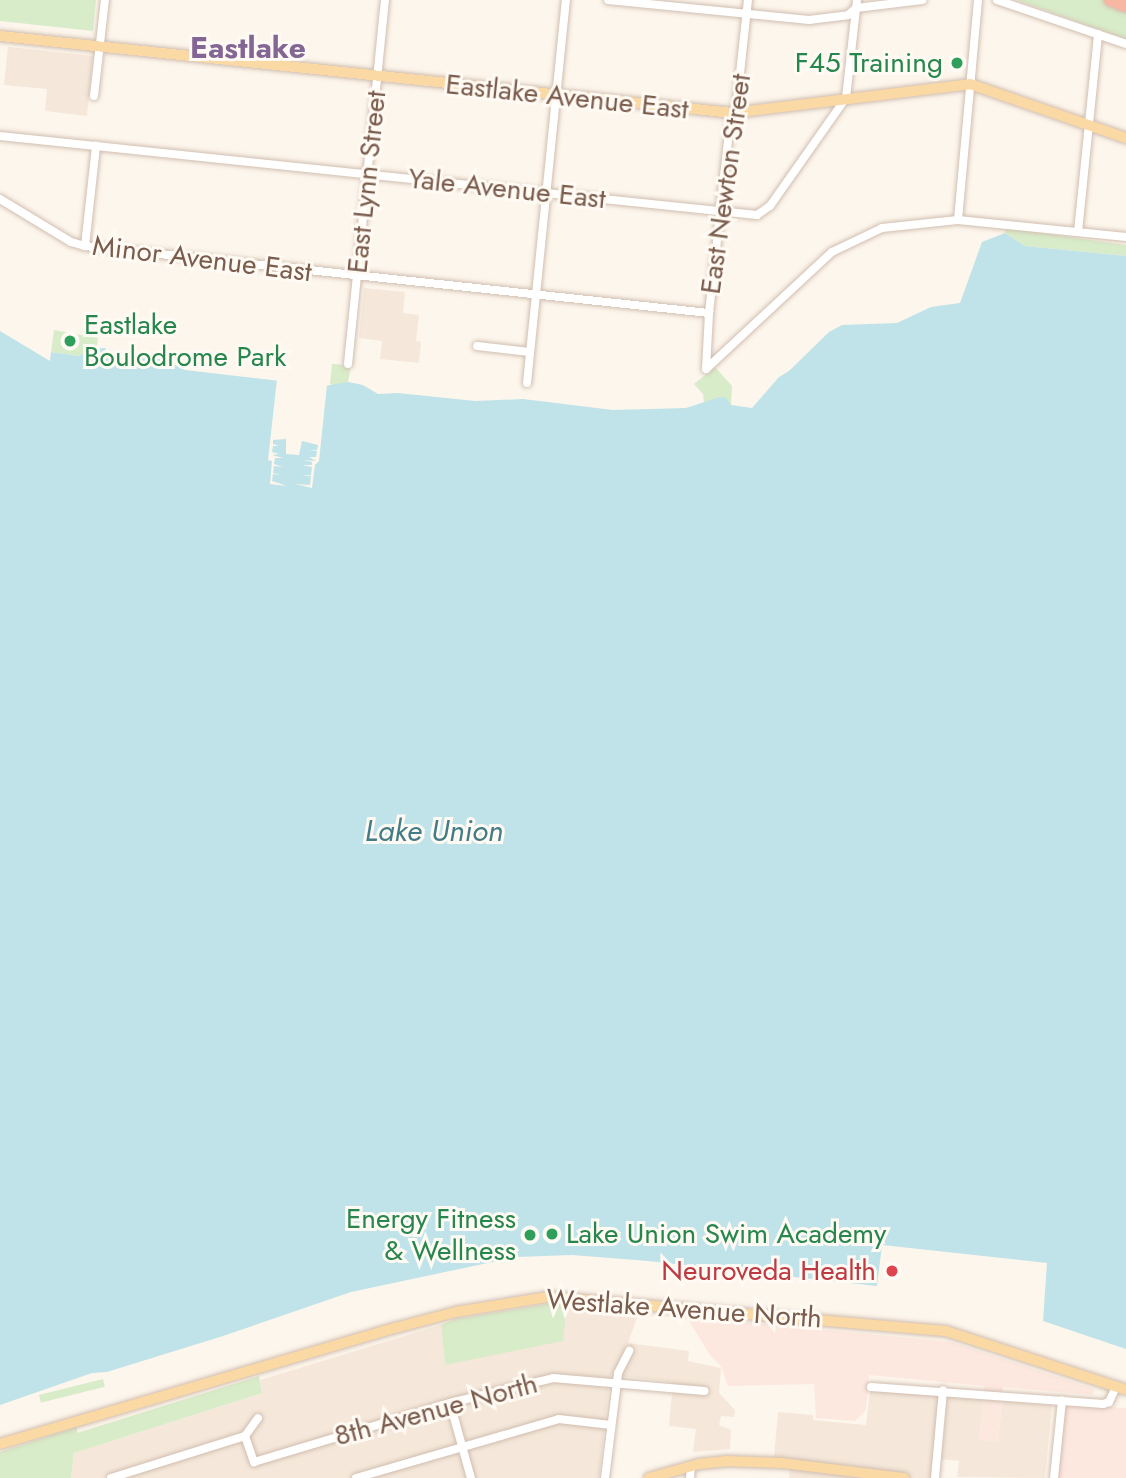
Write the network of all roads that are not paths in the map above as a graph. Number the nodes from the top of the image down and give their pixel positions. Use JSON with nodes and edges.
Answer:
{"nodes":[{"id":1,"x":105,"y":0,"type":"edge"},
{"id":2,"x":385,"y":0,"type":"edge"},
{"id":3,"x":566,"y":0,"type":"edge"},
{"id":4,"x":608,"y":0,"type":"edge"},
{"id":5,"x":748,"y":0,"type":"edge"},
{"id":6,"x":850,"y":0,"type":"edge"},
{"id":7,"x":923,"y":0,"type":"edge"},
{"id":8,"x":978,"y":0,"type":"edge"},
{"id":9,"x":997,"y":0,"type":"edge"},
{"id":10,"x":1111,"y":0,"type":"edge"},
{"id":11,"x":857,"y":4,"type":"edge"},
{"id":12,"x":1126,"y":6,"type":"edge"},
{"id":13,"x":747,"y":14,"type":"junction"},
{"id":14,"x":1098,"y":34,"type":"junction"},
{"id":15,"x":0,"y":36,"type":"edge"},
{"id":16,"x":1126,"y":44,"type":"edge"},
{"id":17,"x":100,"y":46,"type":"junction"},
{"id":18,"x":378,"y":76,"type":"junction"},
{"id":19,"x":970,"y":84,"type":"junction"},
{"id":20,"x":94,"y":96,"type":"dead end"},
{"id":21,"x":556,"y":96,"type":"junction"},
{"id":22,"x":846,"y":98,"type":"junction"},
{"id":23,"x":732,"y":113,"type":"junction"},
{"id":24,"x":1088,"y":126,"type":"junction"},
{"id":25,"x":0,"y":136,"type":"edge"},
{"id":26,"x":1126,"y":138,"type":"edge"},
{"id":27,"x":96,"y":146,"type":"junction"},
{"id":28,"x":368,"y":175,"type":"junction"},
{"id":29,"x":546,"y":193,"type":"junction"},
{"id":30,"x":0,"y":199,"type":"edge"},
{"id":31,"x":720,"y":212,"type":"junction"},
{"id":32,"x":958,"y":220,"type":"junction"},
{"id":33,"x":1078,"y":232,"type":"junction"},
{"id":34,"x":1126,"y":237,"type":"edge"},
{"id":35,"x":85,"y":246,"type":"junction"},
{"id":36,"x":357,"y":276,"type":"junction"},
{"id":37,"x":536,"y":295,"type":"junction"},
{"id":38,"x":709,"y":313,"type":"junction"},
{"id":39,"x":477,"y":346,"type":"dead end"},
{"id":40,"x":530,"y":352,"type":"junction"},
{"id":41,"x":348,"y":364,"type":"dead end"},
{"id":42,"x":527,"y":383,"type":"dead end"},
{"id":43,"x":629,"y":1351,"type":"dead end"},
{"id":44,"x":617,"y":1383,"type":"junction"},
{"id":45,"x":871,"y":1387,"type":"dead end"},
{"id":46,"x":1121,"y":1389,"type":"edge"},
{"id":47,"x":943,"y":1390,"type":"junction"},
{"id":48,"x":704,"y":1391,"type":"dead end"},
{"id":49,"x":1062,"y":1400,"type":"junction"},
{"id":50,"x":450,"y":1403,"type":"junction"},
{"id":51,"x":258,"y":1418,"type":"dead end"},
{"id":52,"x":611,"y":1425,"type":"junction"},
{"id":53,"x":245,"y":1436,"type":"junction"},
{"id":54,"x":0,"y":1444,"type":"edge"},
{"id":55,"x":462,"y":1447,"type":"junction"},
{"id":56,"x":690,"y":1472,"type":"edge"},
{"id":57,"x":111,"y":1478,"type":"edge"},
{"id":58,"x":356,"y":1478,"type":"edge"},
{"id":59,"x":471,"y":1478,"type":"edge"},
{"id":60,"x":605,"y":1478,"type":"edge"},
{"id":61,"x":649,"y":1478,"type":"edge"},
{"id":62,"x":904,"y":1478,"type":"edge"},
{"id":63,"x":935,"y":1478,"type":"edge"},
{"id":64,"x":1054,"y":1478,"type":"edge"}],
"edges":[{"from":1,"to":17,"type":"street"},
{"from":2,"to":18,"type":"street","name":"East Lynn Street"},
{"from":3,"to":21,"type":"street"},
{"from":4,"to":13,"type":"street"},
{"from":5,"to":13,"type":"street","name":"East Newton Street"},
{"from":6,"to":11,"type":"street"},
{"from":7,"to":11,"type":"street"},
{"from":8,"to":19,"type":"street"},
{"from":9,"to":14,"type":"street"},
{"from":10,"to":12,"type":"highway"},
{"from":11,"to":13,"type":"street"},
{"from":11,"to":22,"type":"street"},
{"from":13,"to":23,"type":"street","name":"East Newton Street"},
{"from":14,"to":16,"type":"street"},
{"from":14,"to":24,"type":"street"},
{"from":15,"to":17,"type":"main road","name":"Eastlake Avenue East"},
{"from":17,"to":18,"type":"main road","name":"Eastlake Avenue East"},
{"from":17,"to":20,"type":"street"},
{"from":18,"to":21,"type":"main road","name":"Eastlake Avenue East"},
{"from":18,"to":28,"type":"street","name":"East Lynn Street"},
{"from":19,"to":22,"type":"main road","name":"Eastlake Avenue East"},
{"from":19,"to":24,"type":"main road","name":"Eastlake Avenue East"},
{"from":19,"to":32,"type":"street"},
{"from":21,"to":23,"type":"main road","name":"Eastlake Avenue East"},
{"from":21,"to":29,"type":"street"},
{"from":22,"to":23,"type":"main road","name":"Eastlake Avenue East"},
{"from":22,"to":31,"type":"street","name":"Yale Avenue East"},
{"from":23,"to":31,"type":"street","name":"East Newton Street"},
{"from":24,"to":26,"type":"main road","name":"Eastlake Avenue East"},
{"from":24,"to":33,"type":"street"},
{"from":25,"to":27,"type":"street","name":"Yale Avenue East"},
{"from":27,"to":28,"type":"street","name":"Yale Avenue East"},
{"from":27,"to":35,"type":"street"},
{"from":28,"to":29,"type":"street","name":"Yale Avenue East"},
{"from":28,"to":36,"type":"street","name":"East Lynn Street"},
{"from":29,"to":31,"type":"street","name":"Yale Avenue East"},
{"from":29,"to":37,"type":"street"},
{"from":30,"to":35,"type":"street","name":"Minor Avenue East"},
{"from":31,"to":38,"type":"street","name":"East Newton Street"},
{"from":32,"to":33,"type":"street"},
{"from":32,"to":38,"type":"street","name":"East Newton Street"},
{"from":33,"to":34,"type":"street"},
{"from":35,"to":36,"type":"street","name":"Minor Avenue East"},
{"from":36,"to":37,"type":"street","name":"Minor Avenue East"},
{"from":36,"to":41,"type":"street","name":"East Lynn Street"},
{"from":37,"to":38,"type":"street","name":"Minor Avenue East"},
{"from":37,"to":40,"type":"street"},
{"from":39,"to":40,"type":"street"},
{"from":40,"to":42,"type":"street"},
{"from":43,"to":44,"type":"street"},
{"from":44,"to":48,"type":"street","name":"8th Avenue North"},
{"from":44,"to":50,"type":"street","name":"8th Avenue North"},
{"from":44,"to":52,"type":"street"},
{"from":45,"to":47,"type":"street"},
{"from":46,"to":49,"type":"street"},
{"from":46,"to":54,"type":"main road","name":"Westlake Avenue North"},
{"from":47,"to":49,"type":"street"},
{"from":47,"to":63,"type":"street"},
{"from":49,"to":64,"type":"street"},
{"from":50,"to":53,"type":"street","name":"8th Avenue North"},
{"from":50,"to":55,"type":"street"},
{"from":51,"to":53,"type":"street"},
{"from":52,"to":55,"type":"street"},
{"from":52,"to":60,"type":"street"},
{"from":53,"to":57,"type":"street"},
{"from":55,"to":58,"type":"street"},
{"from":55,"to":59,"type":"street"},
{"from":56,"to":61,"type":"main road"},
{"from":56,"to":62,"type":"main road"}]}
